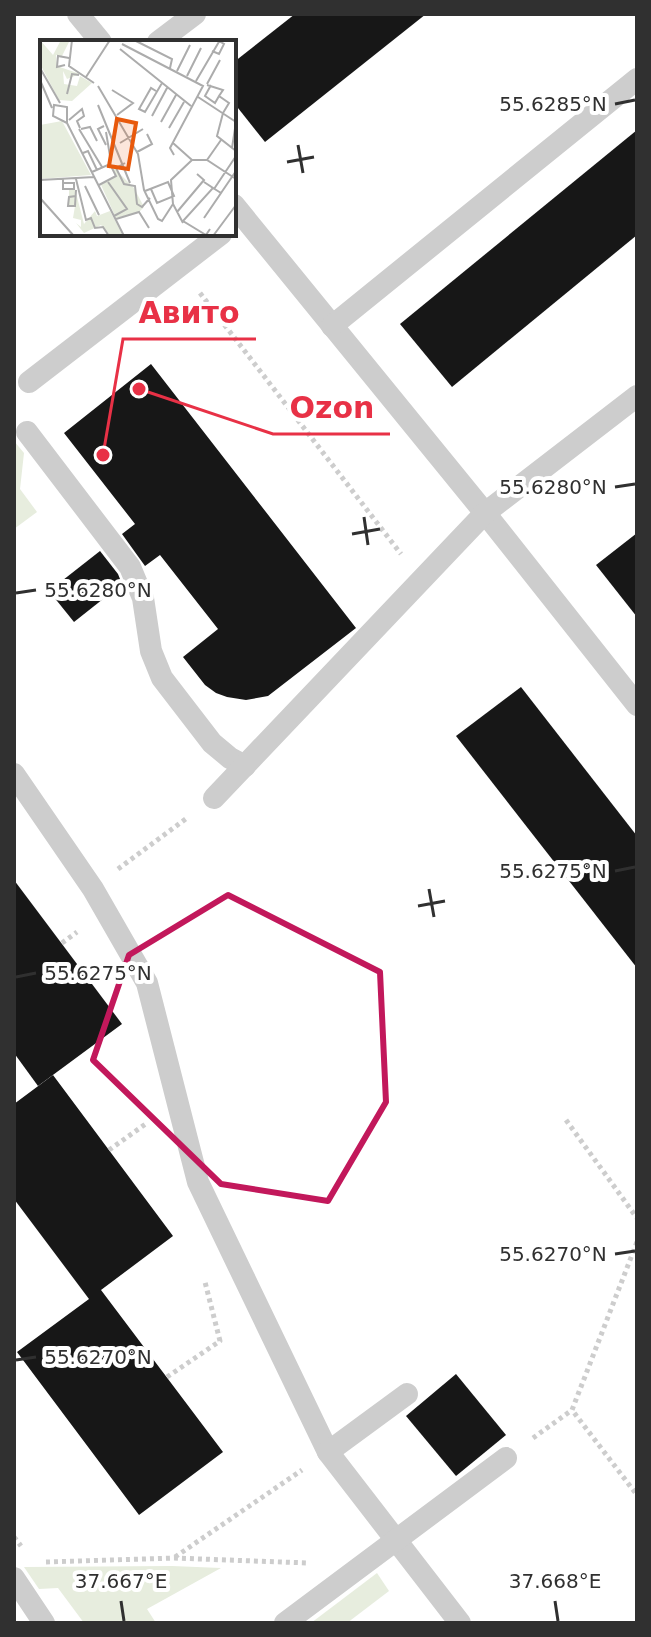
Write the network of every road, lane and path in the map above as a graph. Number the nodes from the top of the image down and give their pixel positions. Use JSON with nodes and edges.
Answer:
{"nodes":[{"id":1,"x":78,"y":14,"type":"edge"},
{"id":2,"x":195,"y":14,"type":"edge"},
{"id":3,"x":99,"y":40,"type":"edge"},
{"id":4,"x":161,"y":40,"type":"edge"},
{"id":5,"x":637,"y":79,"type":"edge"},
{"id":6,"x":237,"y":215,"type":"edge"},
{"id":7,"x":218,"y":236,"type":"edge"},
{"id":8,"x":180,"y":266,"type":"junction"},
{"id":9,"x":332,"y":326,"type":"junction"},
{"id":10,"x":29,"y":382,"type":"dead end"},
{"id":11,"x":637,"y":396,"type":"edge"},
{"id":12,"x":27,"y":432,"type":"dead end"},
{"id":13,"x":485,"y":513,"type":"junction"},
{"id":14,"x":421,"y":580,"type":"junction"},
{"id":15,"x":637,"y":705,"type":"edge"},
{"id":16,"x":245,"y":766,"type":"junction"},
{"id":17,"x":14,"y":774,"type":"edge"},
{"id":18,"x":214,"y":798,"type":"joint"},
{"id":19,"x":93,"y":889,"type":"junction"},
{"id":20,"x":82,"y":928,"type":"dead end"},
{"id":21,"x":62,"y":943,"type":"dead end"},
{"id":22,"x":566,"y":1120,"type":"dead end"},
{"id":23,"x":148,"y":1123,"type":"dead end"},
{"id":24,"x":109,"y":1150,"type":"dead end"},
{"id":25,"x":637,"y":1218,"type":"edge"},
{"id":26,"x":637,"y":1242,"type":"edge"},
{"id":27,"x":407,"y":1394,"type":"dead end"},
{"id":28,"x":572,"y":1410,"type":"junction"},
{"id":29,"x":328,"y":1452,"type":"junction"},
{"id":30,"x":506,"y":1458,"type":"joint"},
{"id":31,"x":637,"y":1495,"type":"edge"},
{"id":32,"x":395,"y":1539,"type":"junction"},
{"id":33,"x":174,"y":1558,"type":"junction"},
{"id":34,"x":34,"y":1563,"type":"dead end"},
{"id":35,"x":361,"y":1566,"type":"junction"},
{"id":36,"x":14,"y":1578,"type":"edge"},
{"id":37,"x":44,"y":1623,"type":"edge"},
{"id":38,"x":285,"y":1623,"type":"edge"},
{"id":39,"x":460,"y":1623,"type":"edge"}],
"edges":[{"from":1,"to":3,"type":"lane"},
{"from":2,"to":4,"type":"lane"},
{"from":5,"to":9,"type":"lane"},
{"from":6,"to":9,"type":"lane"},
{"from":7,"to":8,"type":"lane"},
{"from":8,"to":10,"type":"lane"},
{"from":8,"to":14,"type":"path"},
{"from":9,"to":13,"type":"lane"},
{"from":11,"to":13,"type":"lane"},
{"from":12,"to":16,"type":"lane"},
{"from":13,"to":14,"type":"lane"},
{"from":13,"to":15,"type":"lane"},
{"from":14,"to":16,"type":"lane"},
{"from":16,"to":18,"type":"lane"},
{"from":17,"to":19,"type":"lane"},
{"from":18,"to":19,"type":"path"},
{"from":19,"to":29,"type":"lane"},
{"from":20,"to":21,"type":"path"},
{"from":22,"to":25,"type":"path"},
{"from":23,"to":24,"type":"path"},
{"from":26,"to":28,"type":"path"},
{"from":27,"to":29,"type":"lane"},
{"from":28,"to":30,"type":"path"},
{"from":28,"to":31,"type":"path"},
{"from":29,"to":32,"type":"lane"},
{"from":29,"to":33,"type":"path"},
{"from":30,"to":32,"type":"lane"},
{"from":32,"to":35,"type":"lane"},
{"from":32,"to":39,"type":"lane"},
{"from":33,"to":34,"type":"path"},
{"from":33,"to":35,"type":"path"},
{"from":35,"to":38,"type":"lane"},
{"from":36,"to":37,"type":"lane"}]}
